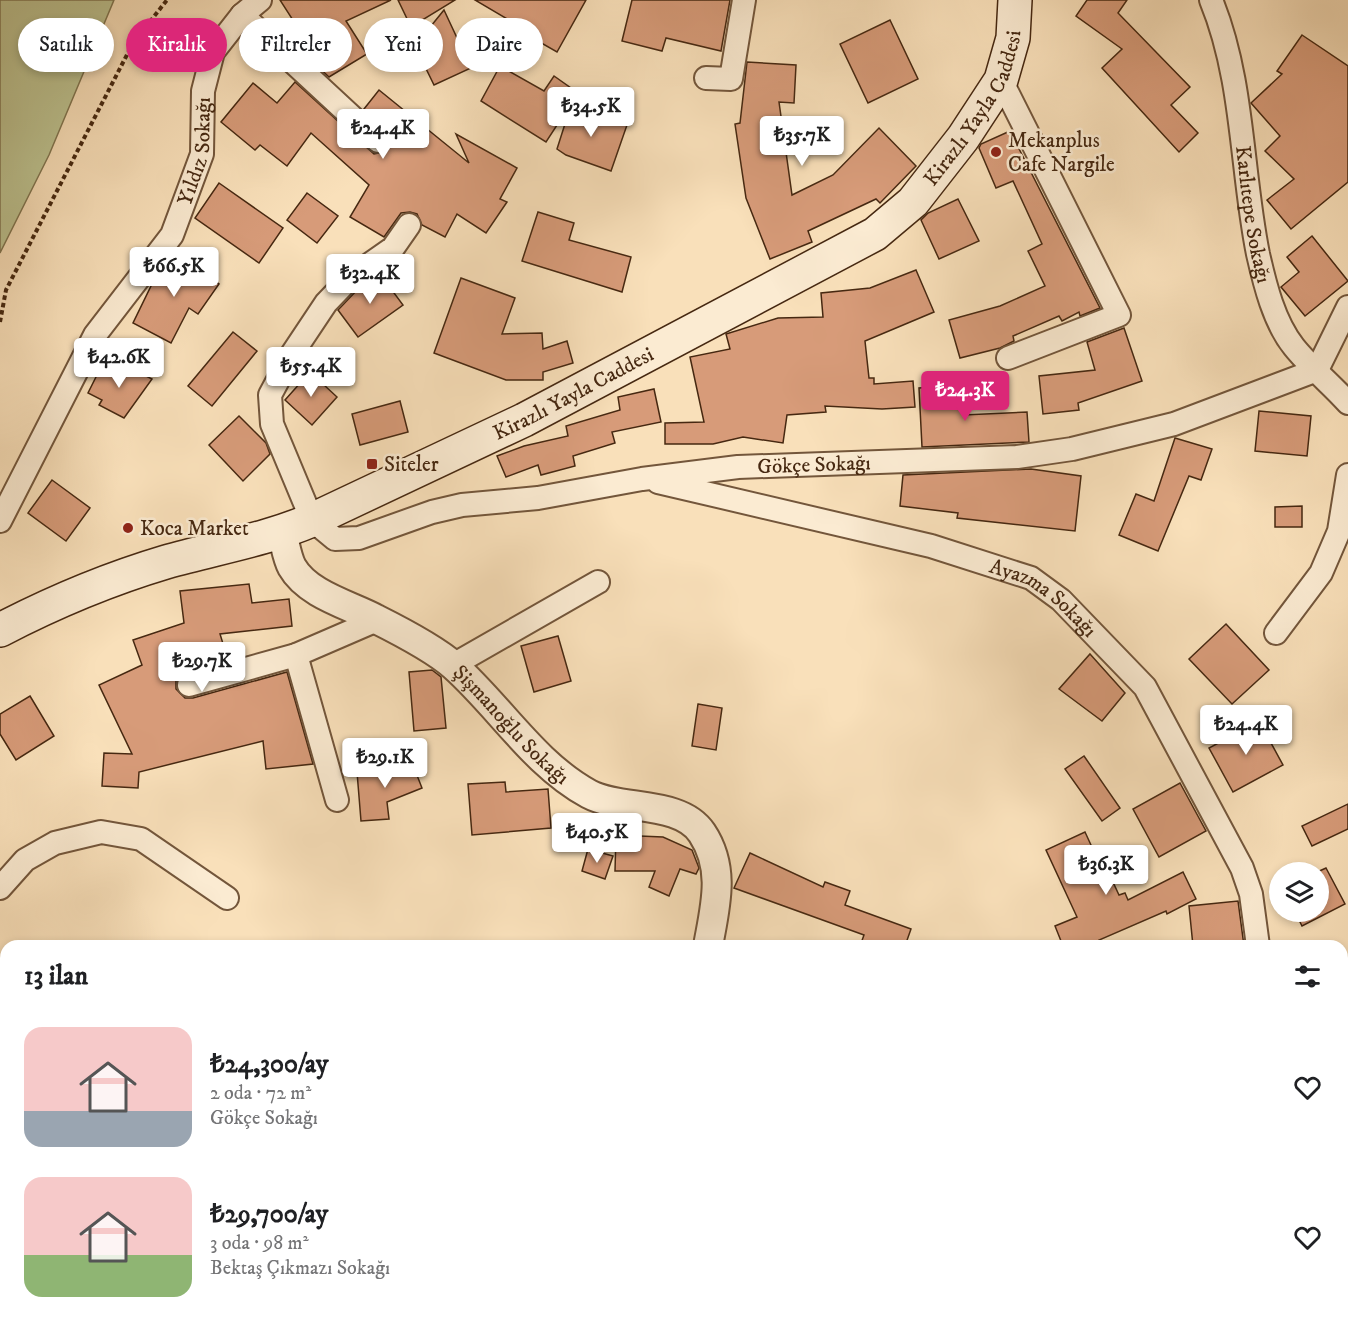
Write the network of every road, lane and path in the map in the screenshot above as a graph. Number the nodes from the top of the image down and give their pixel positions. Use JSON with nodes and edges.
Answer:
{"nodes":[{"id":1,"x":167,"y":0,"type":"edge"},
{"id":2,"x":260,"y":0,"type":"edge"},
{"id":3,"x":744,"y":0,"type":"edge"},
{"id":4,"x":1015,"y":0,"type":"edge"},
{"id":5,"x":1211,"y":0,"type":"edge"},
{"id":6,"x":242,"y":15,"type":"junction"},
{"id":7,"x":706,"y":78,"type":"dead end"},
{"id":8,"x":1001,"y":80,"type":"junction"},
{"id":9,"x":378,"y":141,"type":"dead end"},
{"id":10,"x":409,"y":225,"type":"dead end"},
{"id":11,"x":1348,"y":307,"type":"edge"},
{"id":12,"x":0,"y":322,"type":"edge"},
{"id":13,"x":1008,"y":358,"type":"dead end"},
{"id":14,"x":1317,"y":370,"type":"junction"},
{"id":15,"x":1348,"y":403,"type":"edge"},
{"id":16,"x":1348,"y":475,"type":"edge"},
{"id":17,"x":642,"y":479,"type":"junction"},
{"id":18,"x":0,"y":521,"type":"edge"},
{"id":19,"x":297,"y":526,"type":"junction"},
{"id":20,"x":598,"y":582,"type":"dead end"},
{"id":21,"x":377,"y":620,"type":"junction"},
{"id":22,"x":0,"y":630,"type":"edge"},
{"id":23,"x":1275,"y":633,"type":"dead end"},
{"id":24,"x":296,"y":655,"type":"junction"},
{"id":25,"x":453,"y":665,"type":"junction"},
{"id":26,"x":189,"y":685,"type":"dead end"},
{"id":27,"x":337,"y":800,"type":"dead end"},
{"id":28,"x":0,"y":888,"type":"edge"},
{"id":29,"x":227,"y":898,"type":"dead end"},
{"id":30,"x":709,"y":940,"type":"edge"},
{"id":31,"x":1257,"y":940,"type":"edge"}],
"edges":[{"from":1,"to":12,"type":"path"},
{"from":2,"to":6,"type":"street","name":"Yıldız Sokağı"},
{"from":3,"to":7,"type":"street"},
{"from":4,"to":8,"type":"main road","name":"Kirazlı Yayla Caddesi"},
{"from":5,"to":14,"type":"street","name":"Karlıtepe Sokağı"},
{"from":6,"to":9,"type":"street"},
{"from":6,"to":18,"type":"street","name":"Yıldız Sokağı"},
{"from":8,"to":13,"type":"street"},
{"from":8,"to":19,"type":"main road","name":"Kirazlı Yayla Caddesi"},
{"from":10,"to":19,"type":"street"},
{"from":11,"to":14,"type":"street"},
{"from":14,"to":15,"type":"street","name":"Karlıtepe Sokağı"},
{"from":14,"to":17,"type":"street","name":"Gökçe Sokağı"},
{"from":16,"to":23,"type":"street"},
{"from":17,"to":19,"type":"street","name":"Gökçe Sokağı"},
{"from":17,"to":31,"type":"street","name":"Ayazma Sokağı"},
{"from":19,"to":21,"type":"street","name":"Şişmanoğlu Sokağı"},
{"from":19,"to":22,"type":"main road","name":"Kirazlı Yayla Caddesi"},
{"from":20,"to":25,"type":"street"},
{"from":21,"to":24,"type":"street"},
{"from":21,"to":25,"type":"street","name":"Şişmanoğlu Sokağı"},
{"from":24,"to":26,"type":"street"},
{"from":24,"to":27,"type":"street"},
{"from":25,"to":30,"type":"street","name":"Şişmanoğlu Sokağı"},
{"from":28,"to":29,"type":"street"}]}
